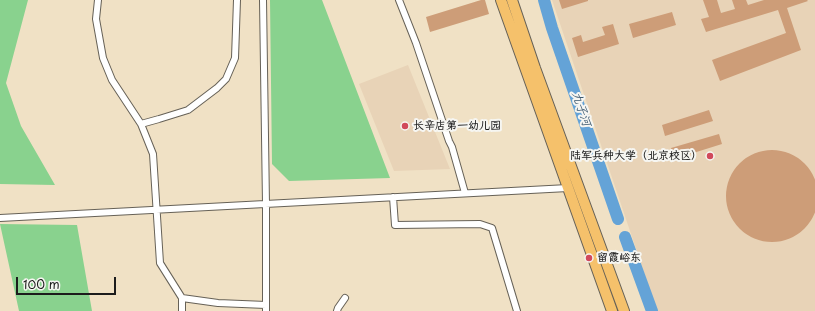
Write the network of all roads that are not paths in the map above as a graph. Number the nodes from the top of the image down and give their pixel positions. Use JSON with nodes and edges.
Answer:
{"nodes":[{"id":1,"x":98,"y":0,"type":"edge"},
{"id":2,"x":237,"y":0,"type":"edge"},
{"id":3,"x":264,"y":0,"type":"edge"},
{"id":4,"x":400,"y":0,"type":"edge"},
{"id":5,"x":501,"y":0,"type":"edge"},
{"id":6,"x":512,"y":0,"type":"edge"},
{"id":7,"x":141,"y":124,"type":"junction"},
{"id":8,"x":568,"y":188,"type":"junction"},
{"id":9,"x":464,"y":193,"type":"junction"},
{"id":10,"x":393,"y":197,"type":"junction"},
{"id":11,"x":266,"y":204,"type":"junction"},
{"id":12,"x":157,"y":210,"type":"junction"},
{"id":13,"x":0,"y":218,"type":"edge"},
{"id":14,"x":182,"y":298,"type":"junction"},
{"id":15,"x":346,"y":298,"type":"dead end"},
{"id":16,"x":266,"y":308,"type":"edge"},
{"id":17,"x":182,"y":311,"type":"edge"},
{"id":18,"x":338,"y":311,"type":"edge"},
{"id":19,"x":517,"y":311,"type":"edge"},
{"id":20,"x":612,"y":311,"type":"edge"},
{"id":21,"x":624,"y":311,"type":"edge"}],
"edges":[{"from":1,"to":7,"type":"street"},
{"from":2,"to":7,"type":"street"},
{"from":3,"to":11,"type":"street"},
{"from":4,"to":9,"type":"street"},
{"from":5,"to":8,"type":"main road"},
{"from":6,"to":21,"type":"main road"},
{"from":7,"to":12,"type":"street"},
{"from":8,"to":9,"type":"street"},
{"from":8,"to":20,"type":"main road"},
{"from":9,"to":10,"type":"street"},
{"from":10,"to":11,"type":"street"},
{"from":10,"to":19,"type":"street"},
{"from":11,"to":12,"type":"street"},
{"from":11,"to":16,"type":"street"},
{"from":12,"to":13,"type":"street"},
{"from":12,"to":14,"type":"street"},
{"from":14,"to":16,"type":"street"},
{"from":14,"to":17,"type":"street"},
{"from":15,"to":18,"type":"street"}]}
